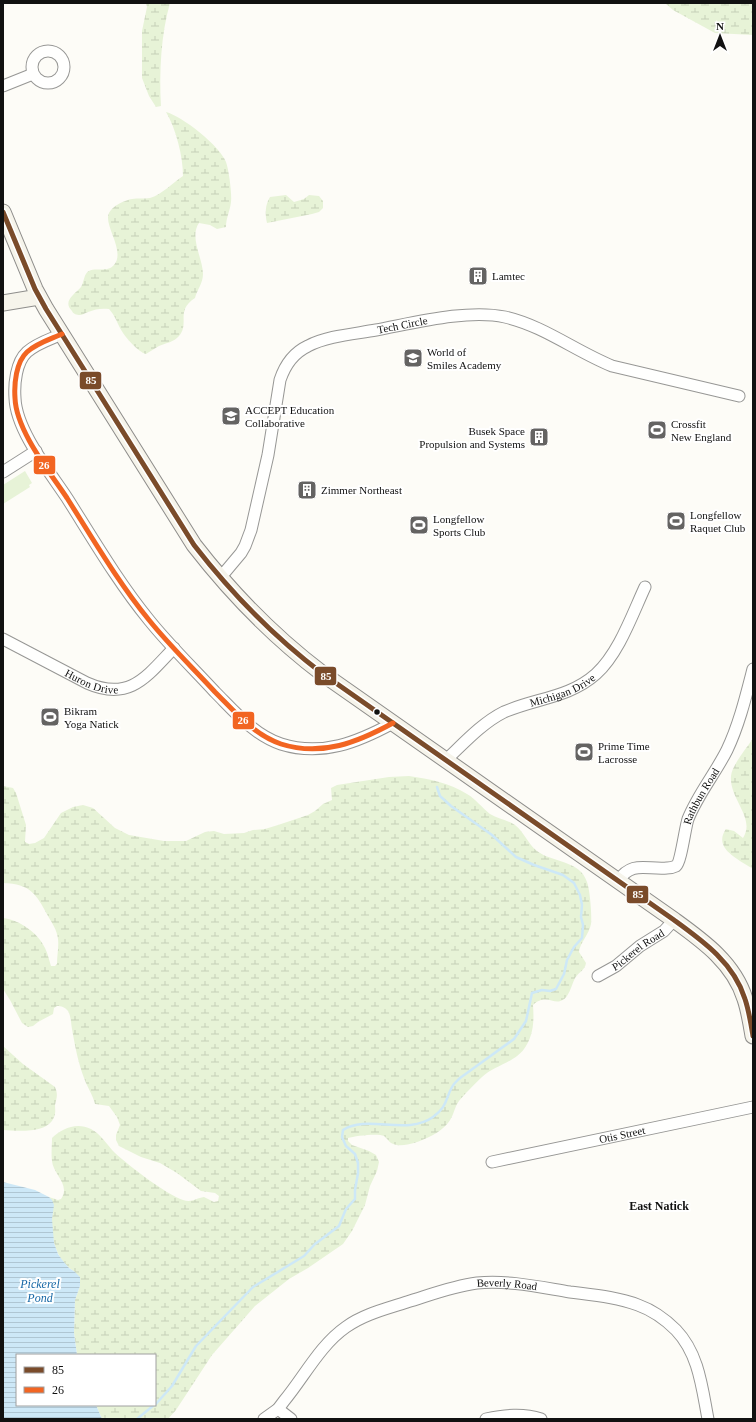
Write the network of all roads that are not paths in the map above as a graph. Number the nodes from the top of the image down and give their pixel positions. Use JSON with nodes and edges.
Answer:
{"nodes":[{"id":1,"x":33,"y":74,"type":"dead end"},
{"id":2,"x":3,"y":86,"type":"edge"},
{"id":3,"x":3,"y":212,"type":"edge"},
{"id":4,"x":39,"y":297,"type":"junction"},
{"id":5,"x":3,"y":303,"type":"edge"},
{"id":6,"x":62,"y":334,"type":"junction"},
{"id":7,"x":739,"y":396,"type":"dead end"},
{"id":8,"x":36,"y":451,"type":"junction"},
{"id":9,"x":3,"y":472,"type":"edge"},
{"id":10,"x":220,"y":578,"type":"junction"},
{"id":11,"x":645,"y":587,"type":"dead end"},
{"id":12,"x":3,"y":639,"type":"edge"},
{"id":13,"x":174,"y":648,"type":"junction"},
{"id":14,"x":753,"y":669,"type":"edge"},
{"id":15,"x":393,"y":723,"type":"junction"},
{"id":16,"x":446,"y":760,"type":"junction"},
{"id":17,"x":618,"y":881,"type":"junction"},
{"id":18,"x":674,"y":920,"type":"junction"},
{"id":19,"x":598,"y":976,"type":"dead end"},
{"id":20,"x":753,"y":1036,"type":"edge"},
{"id":21,"x":753,"y":1108,"type":"edge"},
{"id":22,"x":492,"y":1162,"type":"dead end"},
{"id":23,"x":278,"y":1409,"type":"junction"},
{"id":24,"x":264,"y":1419,"type":"edge"},
{"id":25,"x":291,"y":1419,"type":"edge"},
{"id":26,"x":486,"y":1419,"type":"edge"},
{"id":27,"x":541,"y":1419,"type":"edge"},
{"id":28,"x":708,"y":1419,"type":"edge"}],
"edges":[{"from":1,"to":2,"type":"street"},
{"from":3,"to":4,"type":"main road"},
{"from":4,"to":5,"type":"main road"},
{"from":4,"to":6,"type":"main road"},
{"from":6,"to":8,"type":"street"},
{"from":6,"to":10,"type":"main road"},
{"from":7,"to":10,"type":"street","name":"Tech Circle"},
{"from":8,"to":9,"type":"street"},
{"from":8,"to":13,"type":"street"},
{"from":10,"to":15,"type":"main road"},
{"from":11,"to":16,"type":"street","name":"Michigan Drive"},
{"from":12,"to":13,"type":"street","name":"Huron Drive"},
{"from":13,"to":15,"type":"street"},
{"from":14,"to":17,"type":"street","name":"Rathbun Road"},
{"from":15,"to":16,"type":"main road"},
{"from":16,"to":17,"type":"main road"},
{"from":17,"to":18,"type":"main road"},
{"from":18,"to":19,"type":"street","name":"Pickerel Road"},
{"from":18,"to":20,"type":"main road"},
{"from":21,"to":22,"type":"street","name":"Otis Street"},
{"from":23,"to":24,"type":"street","name":"Beverly Road"},
{"from":23,"to":25,"type":"street"},
{"from":23,"to":28,"type":"street","name":"Beverly Road"},
{"from":26,"to":27,"type":"street"}]}
